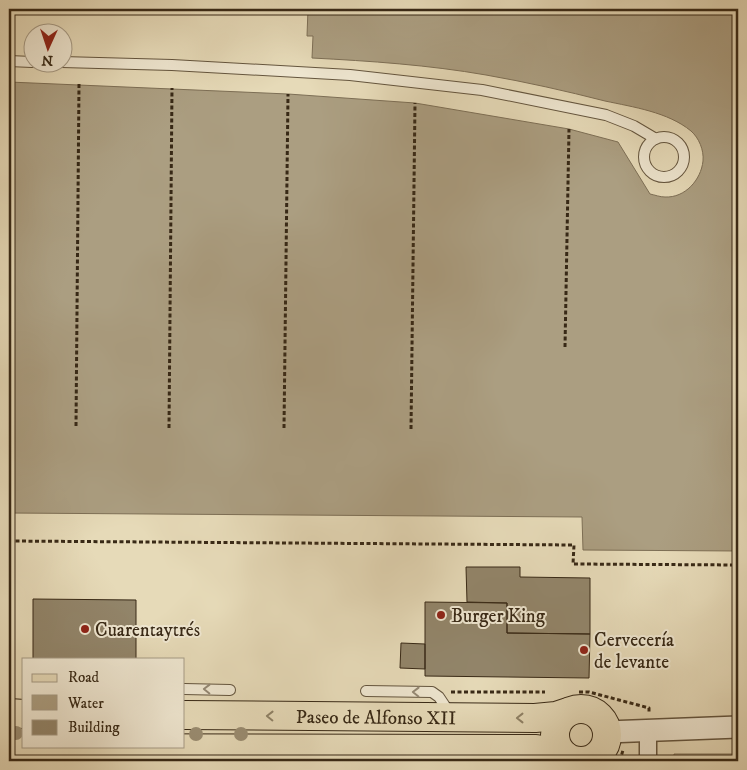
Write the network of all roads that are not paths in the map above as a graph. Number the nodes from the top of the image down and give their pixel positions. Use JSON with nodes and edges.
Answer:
{"nodes":[{"id":1,"x":9,"y":61,"type":"edge"},
{"id":2,"x":22,"y":62,"type":"edge"},
{"id":3,"x":72,"y":62,"type":"edge"},
{"id":4,"x":656,"y":139,"type":"dead end"},
{"id":5,"x":185,"y":689,"type":"edge"},
{"id":6,"x":230,"y":690,"type":"dead end"},
{"id":7,"x":366,"y":691,"type":"dead end"},
{"id":8,"x":572,"y":702,"type":"junction"},
{"id":9,"x":9,"y":714,"type":"edge"},
{"id":10,"x":22,"y":714,"type":"edge"},
{"id":11,"x":185,"y":715,"type":"edge"},
{"id":12,"x":453,"y":718,"type":"junction"},
{"id":13,"x":738,"y":727,"type":"edge"},
{"id":14,"x":648,"y":730,"type":"junction"},
{"id":15,"x":607,"y":732,"type":"junction"},
{"id":16,"x":9,"y":748,"type":"edge"},
{"id":17,"x":565,"y":756,"type":"junction"},
{"id":18,"x":648,"y":761,"type":"edge"}],
"edges":[{"from":1,"to":2,"type":"lane"},
{"from":3,"to":4,"type":"lane"},
{"from":6,"to":5,"type":"lane","one_way":true},
{"from":12,"to":7,"type":"lane","one_way":true},
{"from":8,"to":12,"type":"main road","name":"Paseo de Alfonso XII","one_way":true},
{"from":8,"to":15,"type":"main road"},
{"from":8,"to":17,"type":"main road"},
{"from":9,"to":10,"type":"main road"},
{"from":12,"to":11,"type":"main road","name":"Paseo de Alfonso XII","one_way":true},
{"from":13,"to":14,"type":"street"},
{"from":14,"to":15,"type":"street"},
{"from":14,"to":18,"type":"street"},
{"from":15,"to":17,"type":"main road"},
{"from":16,"to":17,"type":"main road","name":"Paseo de Alfonso XII"}]}
